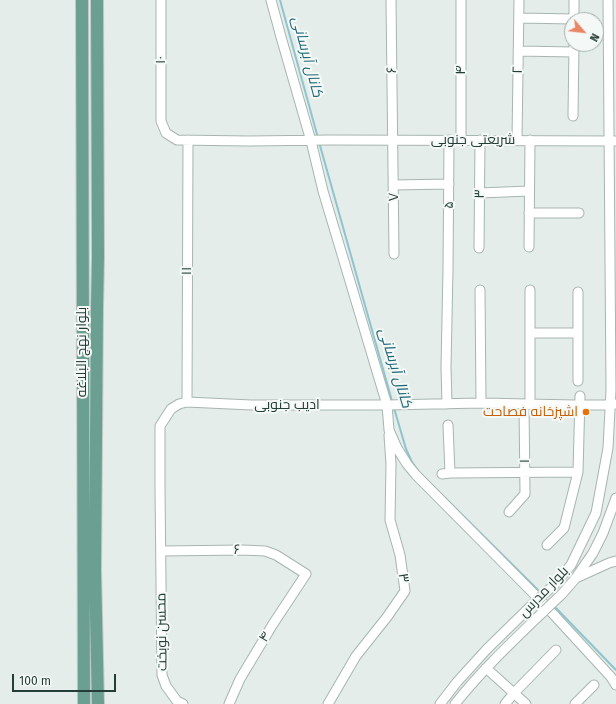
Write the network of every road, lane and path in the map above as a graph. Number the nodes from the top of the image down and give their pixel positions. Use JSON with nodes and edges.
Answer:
{"nodes":[{"id":1,"x":82,"y":0,"type":"edge"},
{"id":2,"x":97,"y":0,"type":"edge"},
{"id":3,"x":161,"y":0,"type":"edge"},
{"id":4,"x":271,"y":0,"type":"edge"},
{"id":5,"x":391,"y":0,"type":"edge"},
{"id":6,"x":461,"y":0,"type":"edge"},
{"id":7,"x":519,"y":0,"type":"edge"},
{"id":8,"x":574,"y":0,"type":"edge"},
{"id":9,"x":608,"y":0,"type":"edge"},
{"id":10,"x":574,"y":12,"type":"edge"},
{"id":11,"x":519,"y":18,"type":"junction"},
{"id":12,"x":564,"y":20,"type":"edge"},
{"id":13,"x":564,"y":49,"type":"edge"},
{"id":14,"x":518,"y":51,"type":"junction"},
{"id":15,"x":574,"y":52,"type":"edge"},
{"id":16,"x":573,"y":116,"type":"dead end"},
{"id":17,"x":161,"y":121,"type":"joint"},
{"id":18,"x":188,"y":140,"type":"junction"},
{"id":19,"x":393,"y":140,"type":"junction"},
{"id":20,"x":449,"y":140,"type":"junction"},
{"id":21,"x":461,"y":140,"type":"junction"},
{"id":22,"x":480,"y":140,"type":"junction"},
{"id":23,"x":517,"y":140,"type":"junction"},
{"id":24,"x":530,"y":140,"type":"junction"},
{"id":25,"x":311,"y":141,"type":"junction"},
{"id":26,"x":613,"y":141,"type":"edge"},
{"id":27,"x":449,"y":184,"type":"junction"},
{"id":28,"x":393,"y":185,"type":"junction"},
{"id":29,"x":529,"y":191,"type":"junction"},
{"id":30,"x":480,"y":193,"type":"junction"},
{"id":31,"x":529,"y":213,"type":"junction"},
{"id":32,"x":579,"y":213,"type":"dead end"},
{"id":33,"x":529,"y":247,"type":"dead end"},
{"id":34,"x":479,"y":248,"type":"dead end"},
{"id":35,"x":394,"y":254,"type":"dead end"},
{"id":36,"x":613,"y":271,"type":"edge"},
{"id":37,"x":480,"y":290,"type":"dead end"},
{"id":38,"x":530,"y":290,"type":"dead end"},
{"id":39,"x":578,"y":292,"type":"dead end"},
{"id":40,"x":530,"y":333,"type":"junction"},
{"id":41,"x":578,"y":333,"type":"junction"},
{"id":42,"x":578,"y":381,"type":"dead end"},
{"id":43,"x":580,"y":396,"type":"dead end"},
{"id":44,"x":187,"y":402,"type":"junction"},
{"id":45,"x":481,"y":403,"type":"junction"},
{"id":46,"x":447,"y":404,"type":"junction"},
{"id":47,"x":527,"y":404,"type":"junction"},
{"id":48,"x":613,"y":404,"type":"edge"},
{"id":49,"x":387,"y":406,"type":"junction"},
{"id":50,"x":448,"y":425,"type":"dead end"},
{"id":51,"x":389,"y":430,"type":"junction"},
{"id":52,"x":578,"y":472,"type":"junction"},
{"id":53,"x":525,"y":473,"type":"junction"},
{"id":54,"x":616,"y":498,"type":"edge"},
{"id":55,"x":509,"y":512,"type":"dead end"},
{"id":56,"x":547,"y":545,"type":"dead end"},
{"id":57,"x":161,"y":551,"type":"junction"},
{"id":58,"x":616,"y":561,"type":"edge"},
{"id":59,"x":306,"y":574,"type":"joint"},
{"id":60,"x":575,"y":579,"type":"junction"},
{"id":61,"x":556,"y":650,"type":"dead end"},
{"id":62,"x":486,"y":668,"type":"junction"},
{"id":63,"x":594,"y":685,"type":"dead end"},
{"id":64,"x":616,"y":685,"type":"edge"},
{"id":65,"x":514,"y":693,"type":"junction"},
{"id":66,"x":84,"y":704,"type":"edge"},
{"id":67,"x":98,"y":704,"type":"edge"},
{"id":68,"x":183,"y":704,"type":"edge"},
{"id":69,"x":229,"y":704,"type":"edge"},
{"id":70,"x":328,"y":704,"type":"edge"},
{"id":71,"x":440,"y":704,"type":"edge"},
{"id":72,"x":455,"y":704,"type":"edge"},
{"id":73,"x":505,"y":704,"type":"edge"},
{"id":74,"x":526,"y":704,"type":"edge"},
{"id":75,"x":575,"y":704,"type":"edge"}],
"edges":[{"from":1,"to":66,"type":"main road","name":"بلوار نهج البلاغه"},
{"from":2,"to":67,"type":"main road","name":"بلوار نهج البلاغه"},
{"from":3,"to":17,"type":"street","name":"۱۰"},
{"from":4,"to":25,"type":"street","name":"۳"},
{"from":5,"to":19,"type":"street","name":"۶"},
{"from":6,"to":21,"type":"street","name":"۴"},
{"from":7,"to":11,"type":"street","name":"۲"},
{"from":8,"to":10,"type":"street"},
{"from":9,"to":26,"type":"street","name":"بلوار مدرس"},
{"from":11,"to":12,"type":"street"},
{"from":11,"to":14,"type":"street","name":"۲"},
{"from":13,"to":14,"type":"street"},
{"from":14,"to":23,"type":"street","name":"۲"},
{"from":15,"to":16,"type":"street"},
{"from":17,"to":18,"type":"street","name":"شریعتی جنوبی"},
{"from":18,"to":25,"type":"street","name":"شریعتی جنوبی"},
{"from":18,"to":44,"type":"street","name":"۱۱"},
{"from":19,"to":20,"type":"street","name":"شریعتی جنوبی"},
{"from":19,"to":25,"type":"street","name":"شریعتی جنوبی"},
{"from":19,"to":28,"type":"street","name":"۷"},
{"from":20,"to":21,"type":"street","name":"شریعتی جنوبی"},
{"from":20,"to":27,"type":"street","name":"۵"},
{"from":21,"to":22,"type":"street","name":"شریعتی جنوبی"},
{"from":22,"to":23,"type":"street","name":"شریعتی جنوبی"},
{"from":22,"to":30,"type":"street","name":"۳"},
{"from":23,"to":24,"type":"street","name":"شریعتی جنوبی"},
{"from":24,"to":26,"type":"street","name":"شریعتی جنوبی"},
{"from":24,"to":29,"type":"street"},
{"from":25,"to":49,"type":"street","name":"۳"},
{"from":26,"to":36,"type":"street","name":"بلوار مدرس"},
{"from":27,"to":28,"type":"street"},
{"from":27,"to":46,"type":"street","name":"۵"},
{"from":28,"to":35,"type":"street","name":"۷"},
{"from":29,"to":30,"type":"street"},
{"from":29,"to":31,"type":"street"},
{"from":30,"to":34,"type":"street","name":"۳"},
{"from":31,"to":32,"type":"street"},
{"from":31,"to":33,"type":"street"},
{"from":36,"to":48,"type":"street","name":"بلوار مدرس"},
{"from":37,"to":45,"type":"street"},
{"from":38,"to":40,"type":"street"},
{"from":39,"to":41,"type":"street"},
{"from":40,"to":41,"type":"street"},
{"from":40,"to":47,"type":"street"},
{"from":41,"to":42,"type":"street"},
{"from":43,"to":52,"type":"street"},
{"from":44,"to":49,"type":"street","name":"ادیب جنوبی"},
{"from":44,"to":57,"type":"street","name":"محسن نوبخت"},
{"from":45,"to":46,"type":"street"},
{"from":45,"to":47,"type":"street"},
{"from":46,"to":49,"type":"street","name":"ادیب جنوبی"},
{"from":47,"to":48,"type":"street"},
{"from":47,"to":53,"type":"street","name":"۱"},
{"from":48,"to":71,"type":"street","name":"بلوار مدرس","bridge":true},
{"from":49,"to":51,"type":"street","name":"۳"},
{"from":50,"to":53,"type":"street"},
{"from":51,"to":64,"type":"street"},
{"from":51,"to":70,"type":"street","name":"۳"},
{"from":52,"to":53,"type":"street"},
{"from":52,"to":56,"type":"street"},
{"from":53,"to":55,"type":"street","name":"۱"},
{"from":54,"to":60,"type":"street","name":"بلوار مدرس"},
{"from":57,"to":59,"type":"street","name":"۶"},
{"from":57,"to":68,"type":"street","name":"محسن نوبخت"},
{"from":58,"to":60,"type":"street"},
{"from":59,"to":69,"type":"street","name":"۴"},
{"from":60,"to":62,"type":"street","name":"بلوار مدرس","bridge":true},
{"from":61,"to":65,"type":"street"},
{"from":62,"to":65,"type":"street"},
{"from":62,"to":72,"type":"street","name":"بلوار مدرس"},
{"from":63,"to":75,"type":"street"},
{"from":65,"to":73,"type":"street"},
{"from":65,"to":74,"type":"street"}]}
